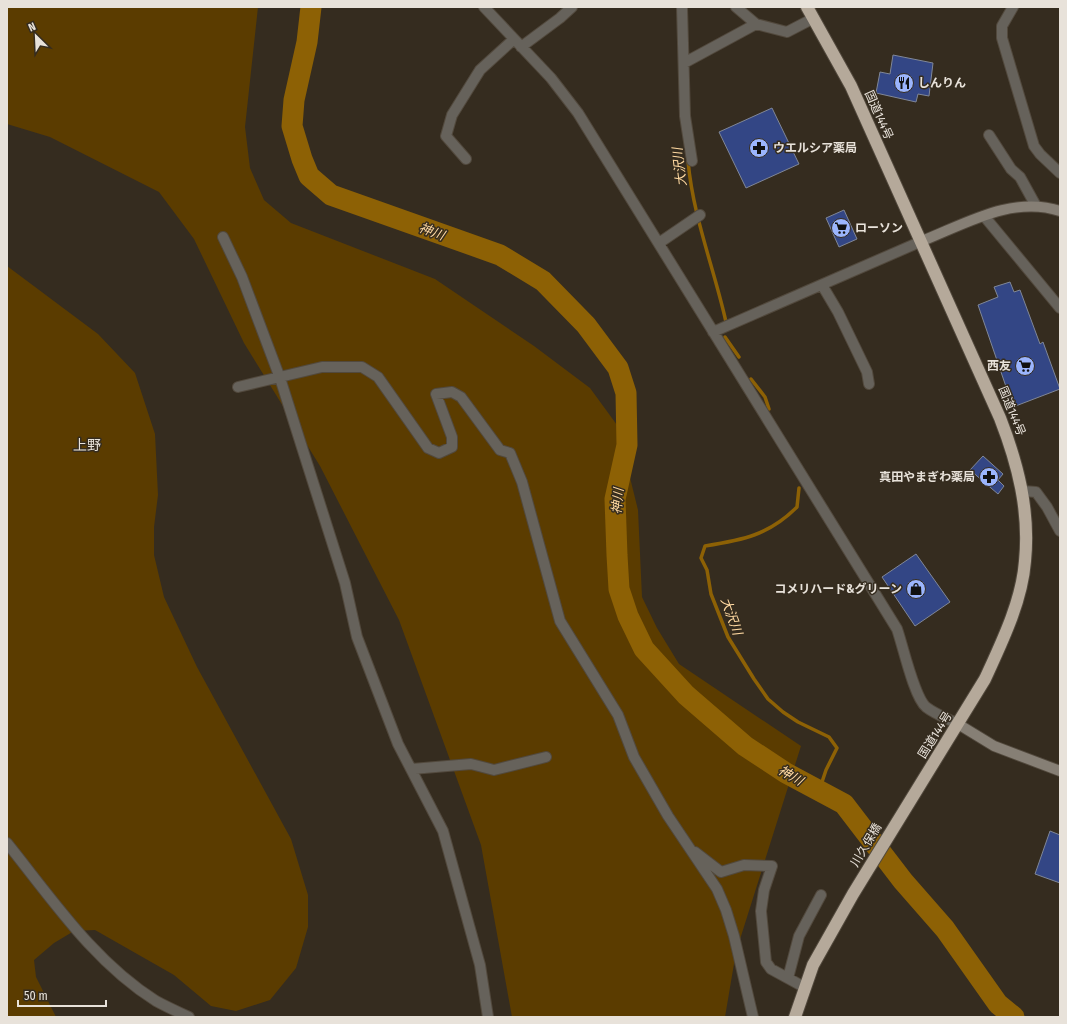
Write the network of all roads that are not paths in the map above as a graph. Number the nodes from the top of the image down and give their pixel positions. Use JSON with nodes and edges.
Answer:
{"nodes":[{"id":1,"x":484,"y":7,"type":"edge"},
{"id":2,"x":572,"y":7,"type":"edge"},
{"id":3,"x":682,"y":7,"type":"edge"},
{"id":4,"x":736,"y":7,"type":"edge"},
{"id":5,"x":807,"y":7,"type":"edge"},
{"id":6,"x":1013,"y":7,"type":"edge"},
{"id":7,"x":814,"y":18,"type":"junction"},
{"id":8,"x":756,"y":24,"type":"junction"},
{"id":9,"x":518,"y":43,"type":"junction"},
{"id":10,"x":684,"y":63,"type":"junction"},
{"id":11,"x":989,"y":135,"type":"dead end"},
{"id":12,"x":466,"y":159,"type":"dead end"},
{"id":13,"x":692,"y":161,"type":"dead end"},
{"id":14,"x":1060,"y":173,"type":"edge"},
{"id":15,"x":1036,"y":206,"type":"junction"},
{"id":16,"x":1060,"y":211,"type":"edge"},
{"id":17,"x":984,"y":216,"type":"junction"},
{"id":18,"x":698,"y":217,"type":"dead end"},
{"id":19,"x":223,"y":237,"type":"dead end"},
{"id":20,"x":922,"y":241,"type":"junction"},
{"id":21,"x":659,"y":242,"type":"junction"},
{"id":22,"x":822,"y":285,"type":"junction"},
{"id":23,"x":1060,"y":308,"type":"edge"},
{"id":24,"x":713,"y":332,"type":"junction"},
{"id":25,"x":280,"y":378,"type":"junction"},
{"id":26,"x":869,"y":384,"type":"dead end"},
{"id":27,"x":238,"y":387,"type":"dead end"},
{"id":28,"x":1022,"y":491,"type":"junction"},
{"id":29,"x":1060,"y":531,"type":"edge"},
{"id":30,"x":958,"y":724,"type":"junction"},
{"id":31,"x":546,"y":757,"type":"dead end"},
{"id":32,"x":412,"y":769,"type":"junction"},
{"id":33,"x":1060,"y":771,"type":"edge"},
{"id":34,"x":904,"y":810,"type":"joint"},
{"id":35,"x":7,"y":843,"type":"edge"},
{"id":36,"x":688,"y":847,"type":"junction"},
{"id":37,"x":821,"y":895,"type":"dead end"},
{"id":38,"x":788,"y":978,"type":"junction"},
{"id":39,"x":804,"y":987,"type":"junction"},
{"id":40,"x":189,"y":1017,"type":"edge"},
{"id":41,"x":488,"y":1017,"type":"edge"},
{"id":42,"x":753,"y":1017,"type":"edge"},
{"id":43,"x":795,"y":1017,"type":"edge"}],
"edges":[{"from":1,"to":9,"type":"street"},
{"from":2,"to":9,"type":"street"},
{"from":3,"to":10,"type":"street"},
{"from":4,"to":8,"type":"street"},
{"from":5,"to":7,"type":"highway","name":"国道144号"},
{"from":6,"to":14,"type":"street"},
{"from":7,"to":8,"type":"street"},
{"from":7,"to":20,"type":"highway","name":"国道144号"},
{"from":8,"to":10,"type":"street"},
{"from":9,"to":12,"type":"street"},
{"from":9,"to":21,"type":"street"},
{"from":10,"to":13,"type":"street"},
{"from":11,"to":15,"type":"street"},
{"from":15,"to":16,"type":"street"},
{"from":15,"to":17,"type":"street"},
{"from":17,"to":20,"type":"street"},
{"from":17,"to":23,"type":"street"},
{"from":18,"to":21,"type":"street"},
{"from":19,"to":25,"type":"street"},
{"from":20,"to":22,"type":"street"},
{"from":20,"to":28,"type":"highway","name":"国道144号"},
{"from":21,"to":24,"type":"street"},
{"from":22,"to":24,"type":"street"},
{"from":22,"to":26,"type":"street"},
{"from":24,"to":30,"type":"street"},
{"from":25,"to":27,"type":"street"},
{"from":25,"to":32,"type":"street"},
{"from":25,"to":36,"type":"street"},
{"from":28,"to":29,"type":"street"},
{"from":28,"to":30,"type":"highway","name":"国道144号"},
{"from":30,"to":33,"type":"street"},
{"from":30,"to":34,"type":"highway","name":"国道144号"},
{"from":31,"to":32,"type":"street"},
{"from":32,"to":41,"type":"street"},
{"from":34,"to":39,"type":"highway","name":"川久保橋"},
{"from":35,"to":40,"type":"street"},
{"from":36,"to":38,"type":"street"},
{"from":36,"to":42,"type":"street"},
{"from":37,"to":38,"type":"street"},
{"from":38,"to":39,"type":"street"},
{"from":39,"to":43,"type":"highway"}]}
